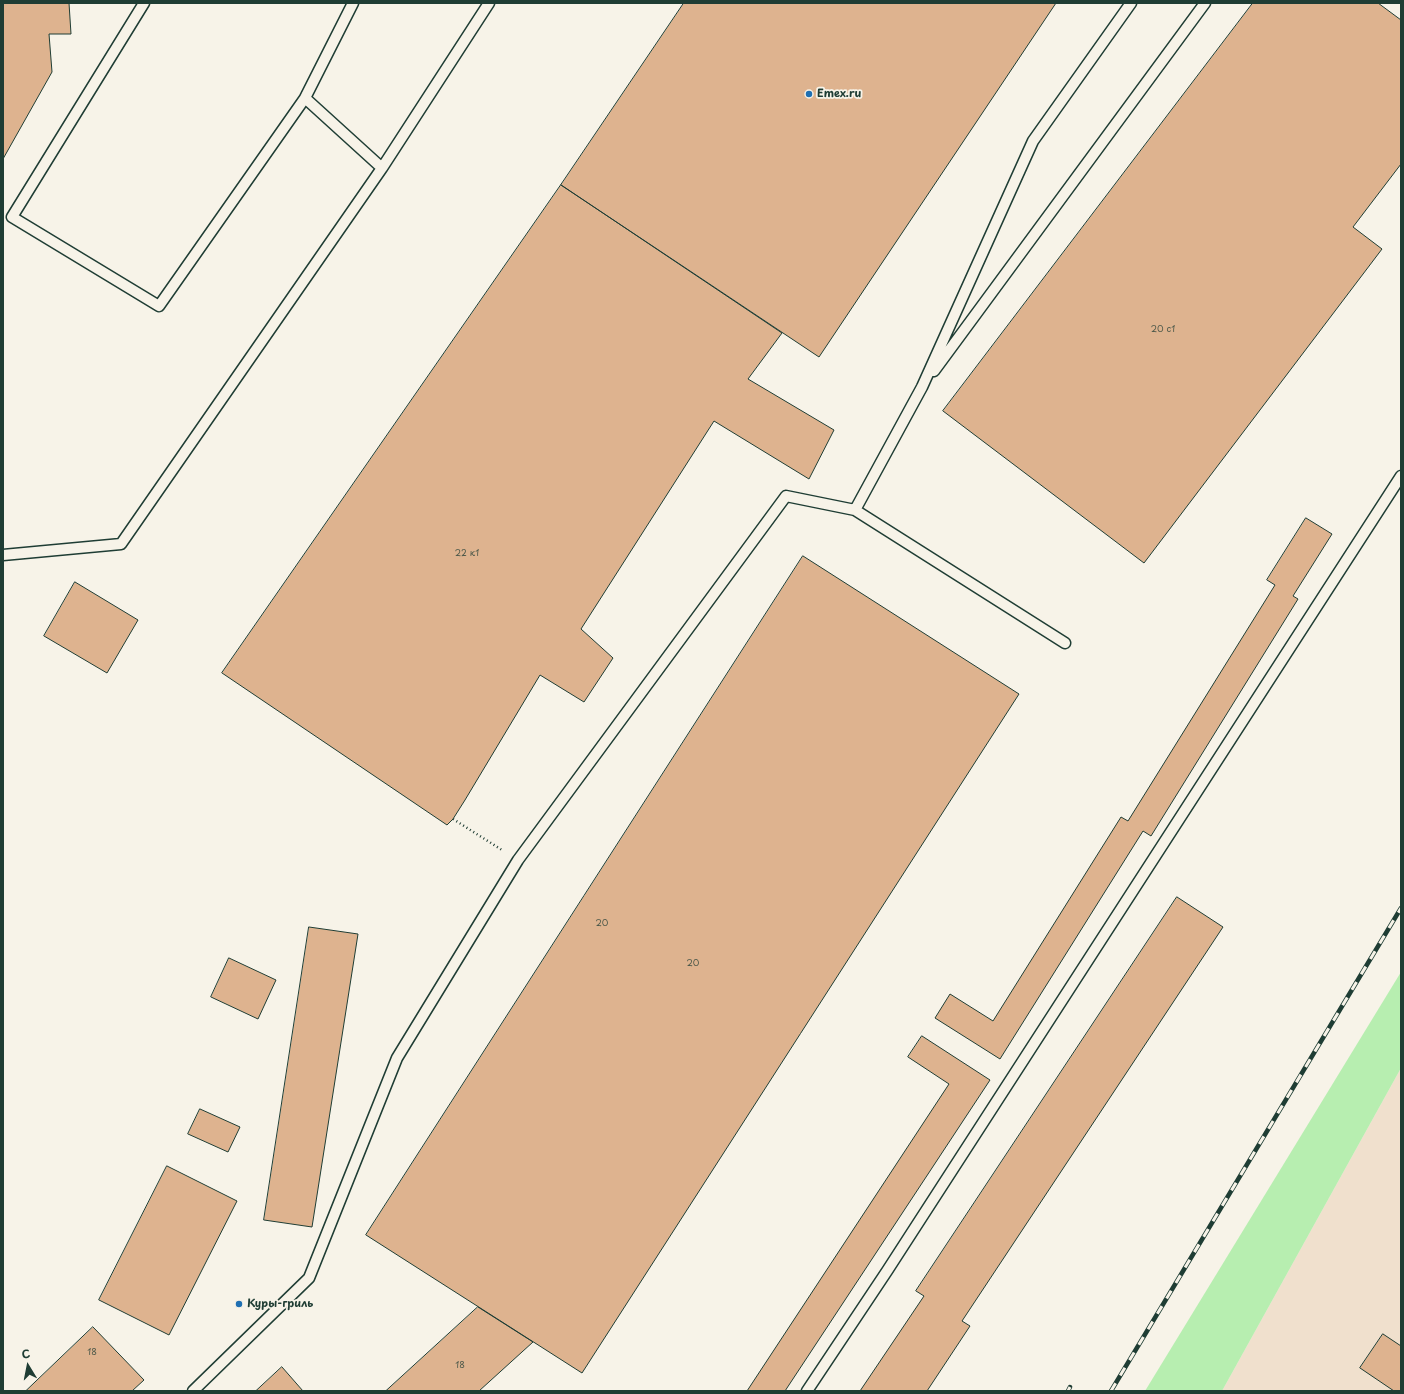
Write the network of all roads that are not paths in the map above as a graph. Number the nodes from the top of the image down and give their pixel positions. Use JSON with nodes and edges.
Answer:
{"nodes":[{"id":1,"x":144,"y":3,"type":"edge"},
{"id":2,"x":353,"y":3,"type":"edge"},
{"id":3,"x":489,"y":3,"type":"edge"},
{"id":4,"x":1131,"y":3,"type":"edge"},
{"id":5,"x":1206,"y":3,"type":"edge"},
{"id":6,"x":305,"y":98,"type":"junction"},
{"id":7,"x":382,"y":168,"type":"junction"},
{"id":8,"x":922,"y":387,"type":"junction"},
{"id":9,"x":1401,"y":476,"type":"edge"},
{"id":10,"x":855,"y":510,"type":"junction"},
{"id":11,"x":3,"y":555,"type":"edge"},
{"id":12,"x":1065,"y":644,"type":"dead end"},
{"id":13,"x":193,"y":1391,"type":"edge"},
{"id":14,"x":807,"y":1391,"type":"edge"}],
"edges":[{"from":1,"to":6,"type":"lane"},
{"from":2,"to":6,"type":"lane"},
{"from":3,"to":7,"type":"lane"},
{"from":4,"to":8,"type":"lane"},
{"from":5,"to":8,"type":"lane"},
{"from":6,"to":7,"type":"lane"},
{"from":7,"to":11,"type":"lane"},
{"from":8,"to":10,"type":"lane"},
{"from":9,"to":14,"type":"lane"},
{"from":10,"to":12,"type":"lane"},
{"from":10,"to":13,"type":"lane"}]}
